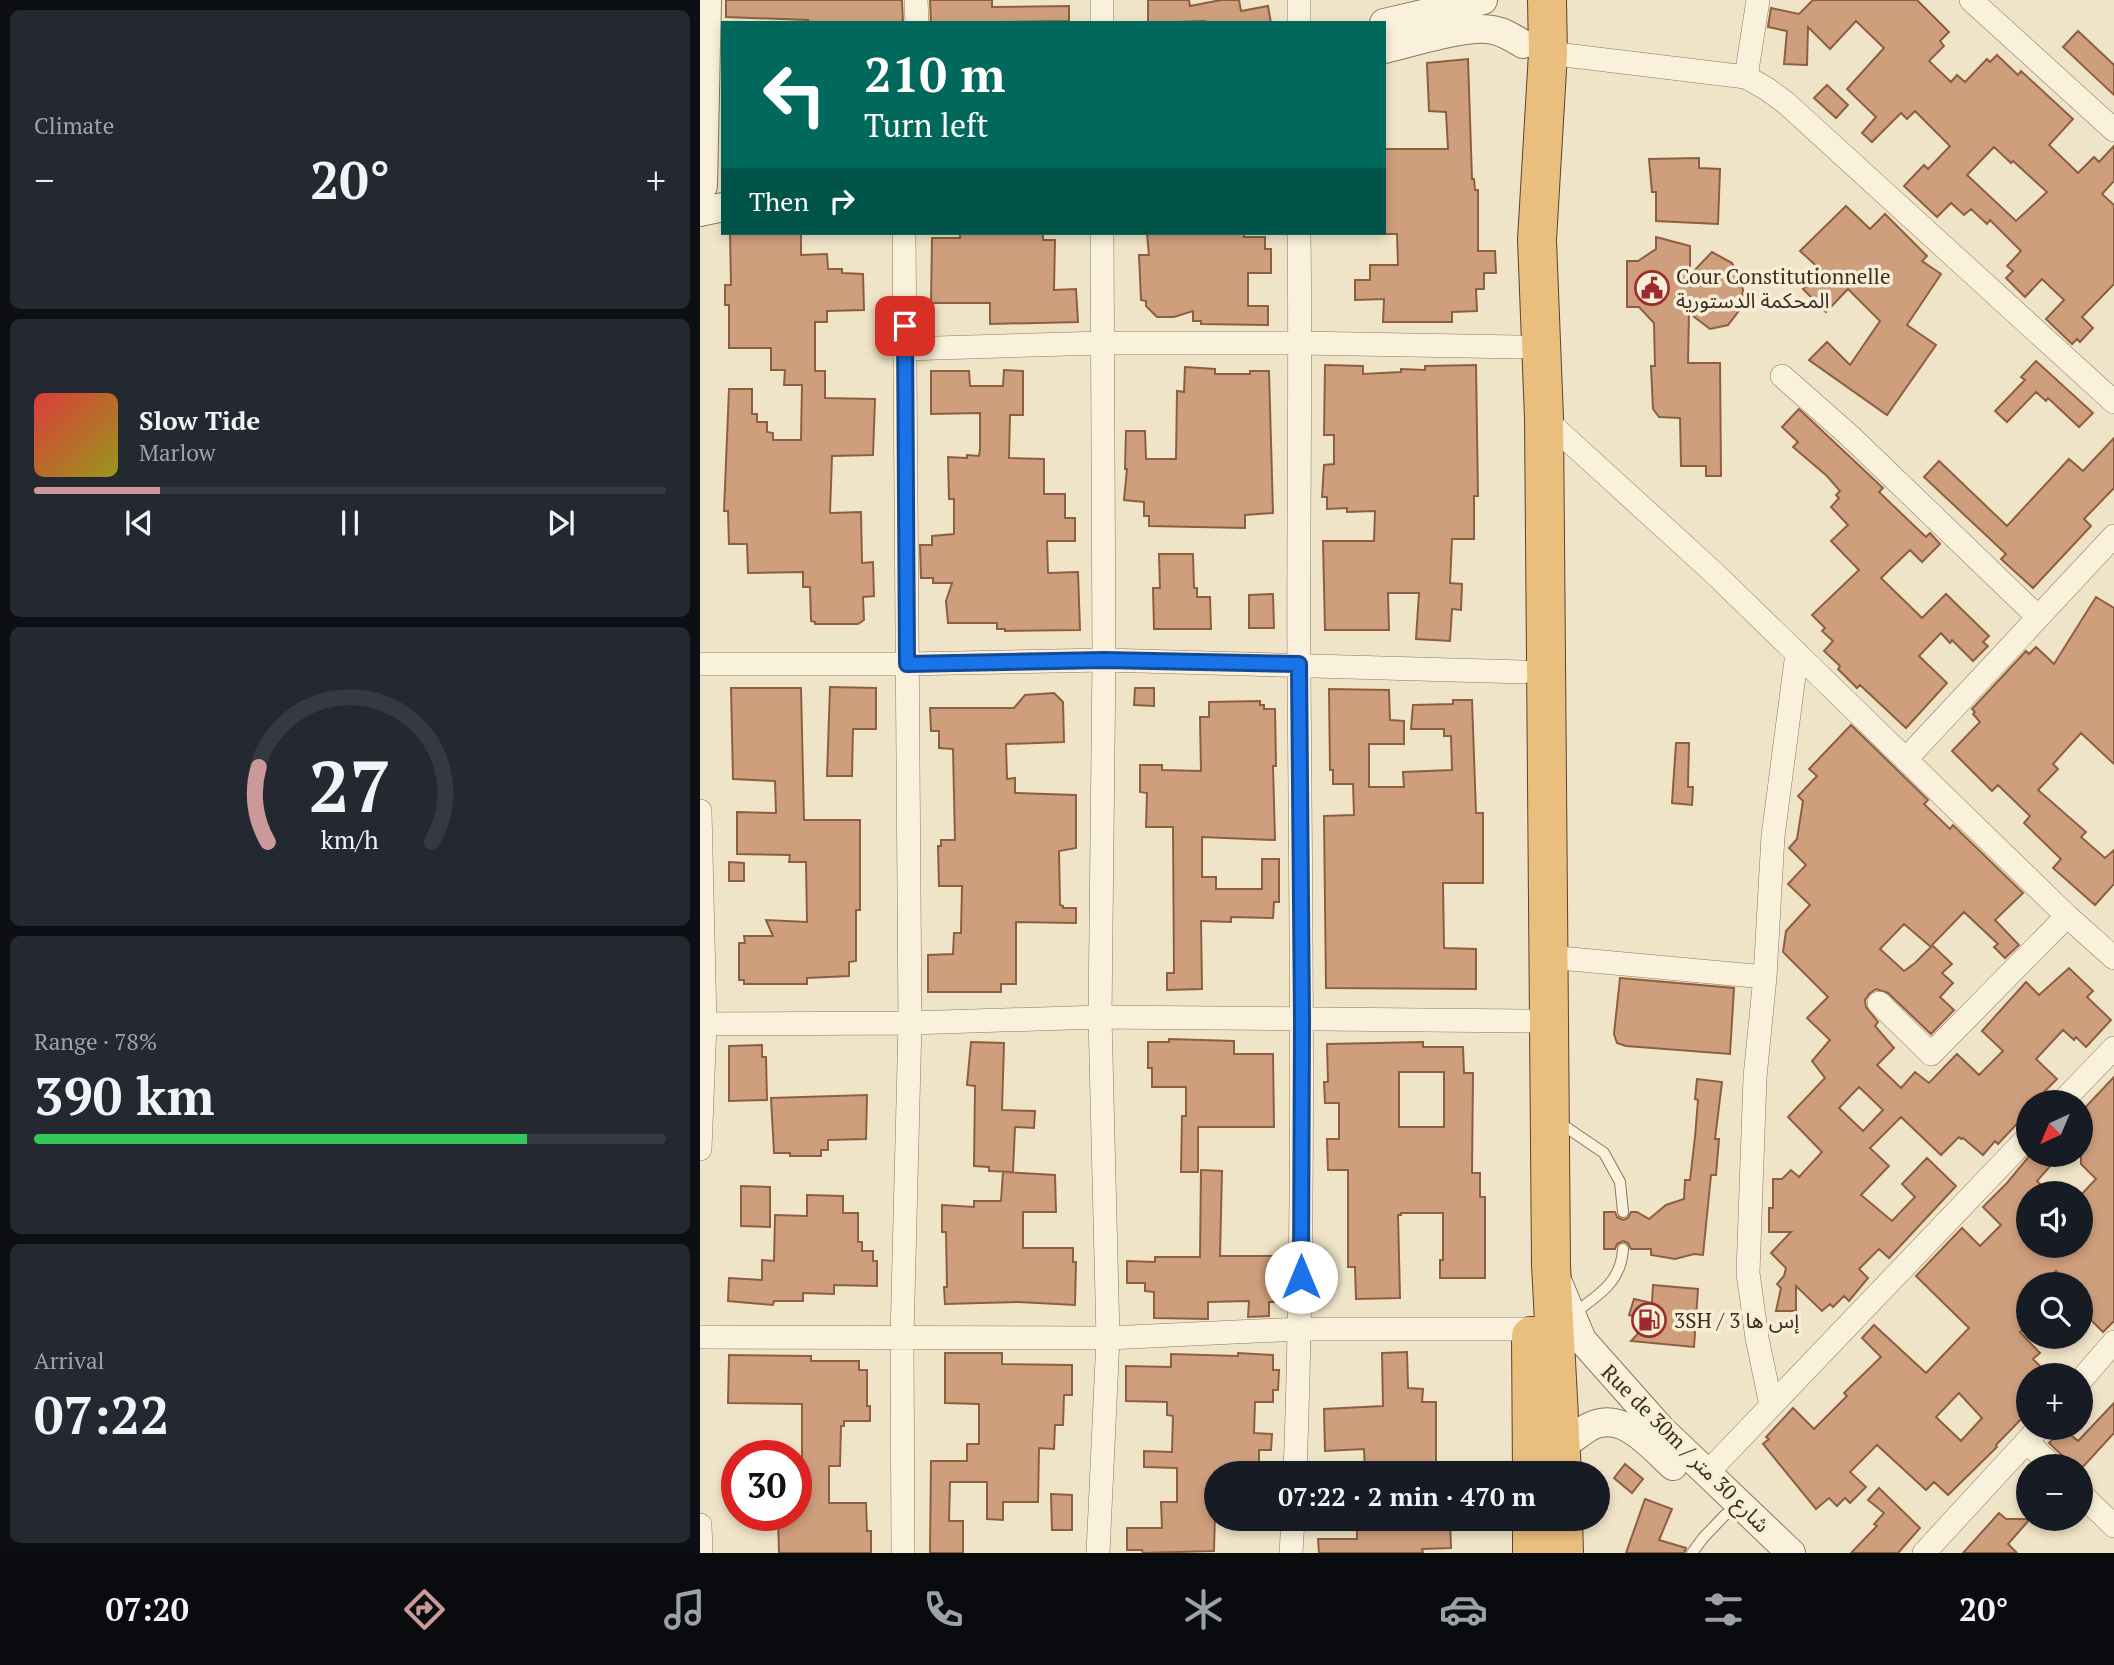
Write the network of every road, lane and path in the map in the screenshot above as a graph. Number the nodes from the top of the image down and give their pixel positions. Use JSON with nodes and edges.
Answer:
{"nodes":[{"id":1,"x":707,"y":0,"type":"edge"},
{"id":2,"x":916,"y":0,"type":"edge"},
{"id":3,"x":1102,"y":0,"type":"edge"},
{"id":4,"x":1298,"y":0,"type":"edge"},
{"id":5,"x":1483,"y":0,"type":"edge"},
{"id":6,"x":1523,"y":0,"type":"edge"},
{"id":7,"x":1548,"y":0,"type":"edge"},
{"id":8,"x":1758,"y":0,"type":"edge"},
{"id":9,"x":1971,"y":0,"type":"edge"},
{"id":10,"x":917,"y":21,"type":"edge"},
{"id":11,"x":1102,"y":21,"type":"edge"},
{"id":12,"x":1298,"y":21,"type":"edge"},
{"id":13,"x":1386,"y":23,"type":"edge"},
{"id":14,"x":1536,"y":48,"type":"junction"},
{"id":15,"x":1386,"y":49,"type":"edge"},
{"id":16,"x":1746,"y":77,"type":"junction"},
{"id":17,"x":2114,"y":130,"type":"edge"},
{"id":18,"x":706,"y":191,"type":"edge"},
{"id":19,"x":721,"y":205,"type":"edge"},
{"id":20,"x":904,"y":235,"type":"edge"},
{"id":21,"x":1102,"y":235,"type":"edge"},
{"id":22,"x":1299,"y":235,"type":"edge"},
{"id":23,"x":1102,"y":343,"type":"junction"},
{"id":24,"x":1300,"y":343,"type":"junction"},
{"id":25,"x":1519,"y":347,"type":"junction"},
{"id":26,"x":905,"y":349,"type":"junction"},
{"id":27,"x":1782,"y":376,"type":"dead end"},
{"id":28,"x":2114,"y":401,"type":"edge"},
{"id":29,"x":1544,"y":418,"type":"junction"},
{"id":30,"x":2114,"y":536,"type":"edge"},
{"id":31,"x":2038,"y":617,"type":"junction"},
{"id":32,"x":1797,"y":653,"type":"junction"},
{"id":33,"x":1104,"y":660,"type":"junction"},
{"id":34,"x":700,"y":664,"type":"edge"},
{"id":35,"x":907,"y":664,"type":"junction"},
{"id":36,"x":1299,"y":664,"type":"junction"},
{"id":37,"x":1523,"y":672,"type":"junction"},
{"id":38,"x":1906,"y":759,"type":"junction"},
{"id":39,"x":700,"y":811,"type":"edge"},
{"id":40,"x":2067,"y":916,"type":"junction"},
{"id":41,"x":1549,"y":957,"type":"junction"},
{"id":42,"x":2114,"y":958,"type":"edge"},
{"id":43,"x":1765,"y":977,"type":"junction"},
{"id":44,"x":1879,"y":1003,"type":"dead end"},
{"id":45,"x":1100,"y":1017,"type":"junction"},
{"id":46,"x":1302,"y":1020,"type":"junction"},
{"id":47,"x":1528,"y":1021,"type":"junction"},
{"id":48,"x":910,"y":1023,"type":"junction"},
{"id":49,"x":703,"y":1024,"type":"edge"},
{"id":50,"x":2114,"y":1048,"type":"edge"},
{"id":51,"x":2074,"y":1090,"type":"edge"},
{"id":52,"x":1550,"y":1115,"type":"junction"},
{"id":53,"x":700,"y":1149,"type":"edge"},
{"id":54,"x":2016,"y":1150,"type":"edge"},
{"id":55,"x":1623,"y":1212,"type":"dead end"},
{"id":56,"x":1623,"y":1249,"type":"dead end"},
{"id":57,"x":1551,"y":1265,"type":"junction"},
{"id":58,"x":1571,"y":1315,"type":"junction"},
{"id":59,"x":1300,"y":1329,"type":"junction"},
{"id":60,"x":1531,"y":1329,"type":"junction"},
{"id":61,"x":700,"y":1337,"type":"edge"},
{"id":62,"x":902,"y":1337,"type":"junction"},
{"id":63,"x":1108,"y":1338,"type":"junction"},
{"id":64,"x":2114,"y":1342,"type":"edge"},
{"id":65,"x":2093,"y":1366,"type":"edge"},
{"id":66,"x":1772,"y":1405,"type":"junction"},
{"id":67,"x":2028,"y":1440,"type":"edge"},
{"id":68,"x":1562,"y":1460,"type":"edge"},
{"id":69,"x":1295,"y":1461,"type":"edge"},
{"id":70,"x":1532,"y":1461,"type":"edge"},
{"id":71,"x":1707,"y":1473,"type":"junction"},
{"id":72,"x":2093,"y":1505,"type":"edge"},
{"id":73,"x":1726,"y":1514,"type":"junction"},
{"id":74,"x":700,"y":1525,"type":"edge"},
{"id":75,"x":2114,"y":1525,"type":"edge"},
{"id":76,"x":1292,"y":1531,"type":"edge"},
{"id":77,"x":1532,"y":1531,"type":"edge"},
{"id":78,"x":1563,"y":1531,"type":"edge"},
{"id":79,"x":701,"y":1553,"type":"edge"},
{"id":80,"x":903,"y":1553,"type":"edge"},
{"id":81,"x":1098,"y":1553,"type":"edge"},
{"id":82,"x":1291,"y":1553,"type":"edge"},
{"id":83,"x":1532,"y":1553,"type":"edge"},
{"id":84,"x":1564,"y":1553,"type":"edge"},
{"id":85,"x":1692,"y":1553,"type":"edge"},
{"id":86,"x":1768,"y":1553,"type":"edge"},
{"id":87,"x":1791,"y":1553,"type":"edge"},
{"id":88,"x":1924,"y":1553,"type":"edge"}],
"edges":[{"from":1,"to":18,"type":"street"},
{"from":2,"to":10,"type":"street"},
{"from":3,"to":11,"type":"street"},
{"from":4,"to":12,"type":"street"},
{"from":5,"to":13,"type":"street"},
{"from":6,"to":14,"type":"highway"},
{"from":7,"to":14,"type":"highway"},
{"from":8,"to":16,"type":"street"},
{"from":9,"to":17,"type":"street"},
{"from":14,"to":15,"type":"street"},
{"from":14,"to":16,"type":"street"},
{"from":14,"to":25,"type":"highway"},
{"from":14,"to":29,"type":"highway"},
{"from":16,"to":28,"type":"street"},
{"from":18,"to":19,"type":"street"},
{"from":20,"to":26,"type":"street"},
{"from":21,"to":23,"type":"street"},
{"from":22,"to":24,"type":"street"},
{"from":23,"to":24,"type":"street"},
{"from":23,"to":26,"type":"street"},
{"from":23,"to":33,"type":"street"},
{"from":24,"to":25,"type":"street"},
{"from":24,"to":36,"type":"street"},
{"from":25,"to":37,"type":"highway"},
{"from":26,"to":35,"type":"street"},
{"from":27,"to":31,"type":"street"},
{"from":29,"to":32,"type":"street"},
{"from":29,"to":41,"type":"highway"},
{"from":30,"to":31,"type":"street"},
{"from":31,"to":38,"type":"street"},
{"from":32,"to":38,"type":"street"},
{"from":32,"to":43,"type":"street"},
{"from":33,"to":35,"type":"street"},
{"from":33,"to":36,"type":"street"},
{"from":33,"to":45,"type":"street"},
{"from":34,"to":35,"type":"street"},
{"from":35,"to":48,"type":"street"},
{"from":36,"to":37,"type":"street"},
{"from":36,"to":46,"type":"street"},
{"from":37,"to":47,"type":"highway"},
{"from":38,"to":40,"type":"street"},
{"from":39,"to":49,"type":"street"},
{"from":40,"to":42,"type":"street"},
{"from":40,"to":44,"type":"street"},
{"from":41,"to":43,"type":"street"},
{"from":41,"to":52,"type":"highway"},
{"from":43,"to":66,"type":"street"},
{"from":45,"to":46,"type":"street"},
{"from":45,"to":48,"type":"street"},
{"from":45,"to":63,"type":"street"},
{"from":46,"to":47,"type":"street"},
{"from":46,"to":59,"type":"street"},
{"from":47,"to":60,"type":"highway"},
{"from":48,"to":49,"type":"street"},
{"from":48,"to":62,"type":"street"},
{"from":49,"to":53,"type":"street"},
{"from":50,"to":51,"type":"street"},
{"from":52,"to":55,"type":"lane"},
{"from":52,"to":57,"type":"highway"},
{"from":54,"to":66,"type":"street"},
{"from":56,"to":58,"type":"lane"},
{"from":57,"to":58,"type":"street","name":"Rue de 30m / شارع 30 متر"},
{"from":57,"to":68,"type":"highway"},
{"from":58,"to":71,"type":"street","name":"Rue de 30m / شارع 30 متر"},
{"from":59,"to":60,"type":"street"},
{"from":59,"to":63,"type":"street"},
{"from":59,"to":69,"type":"street"},
{"from":60,"to":70,"type":"highway"},
{"from":61,"to":62,"type":"street"},
{"from":62,"to":63,"type":"street"},
{"from":62,"to":80,"type":"street"},
{"from":63,"to":81,"type":"street"},
{"from":64,"to":65,"type":"street"},
{"from":66,"to":71,"type":"street"},
{"from":67,"to":88,"type":"street"},
{"from":68,"to":73,"type":"street"},
{"from":71,"to":87,"type":"street","name":"Rue de 30m / شارع 30 متر"},
{"from":72,"to":75,"type":"street"},
{"from":73,"to":85,"type":"lane"},
{"from":73,"to":86,"type":"street"},
{"from":74,"to":79,"type":"street"},
{"from":76,"to":82,"type":"street"},
{"from":77,"to":83,"type":"highway"},
{"from":78,"to":84,"type":"highway"}]}
